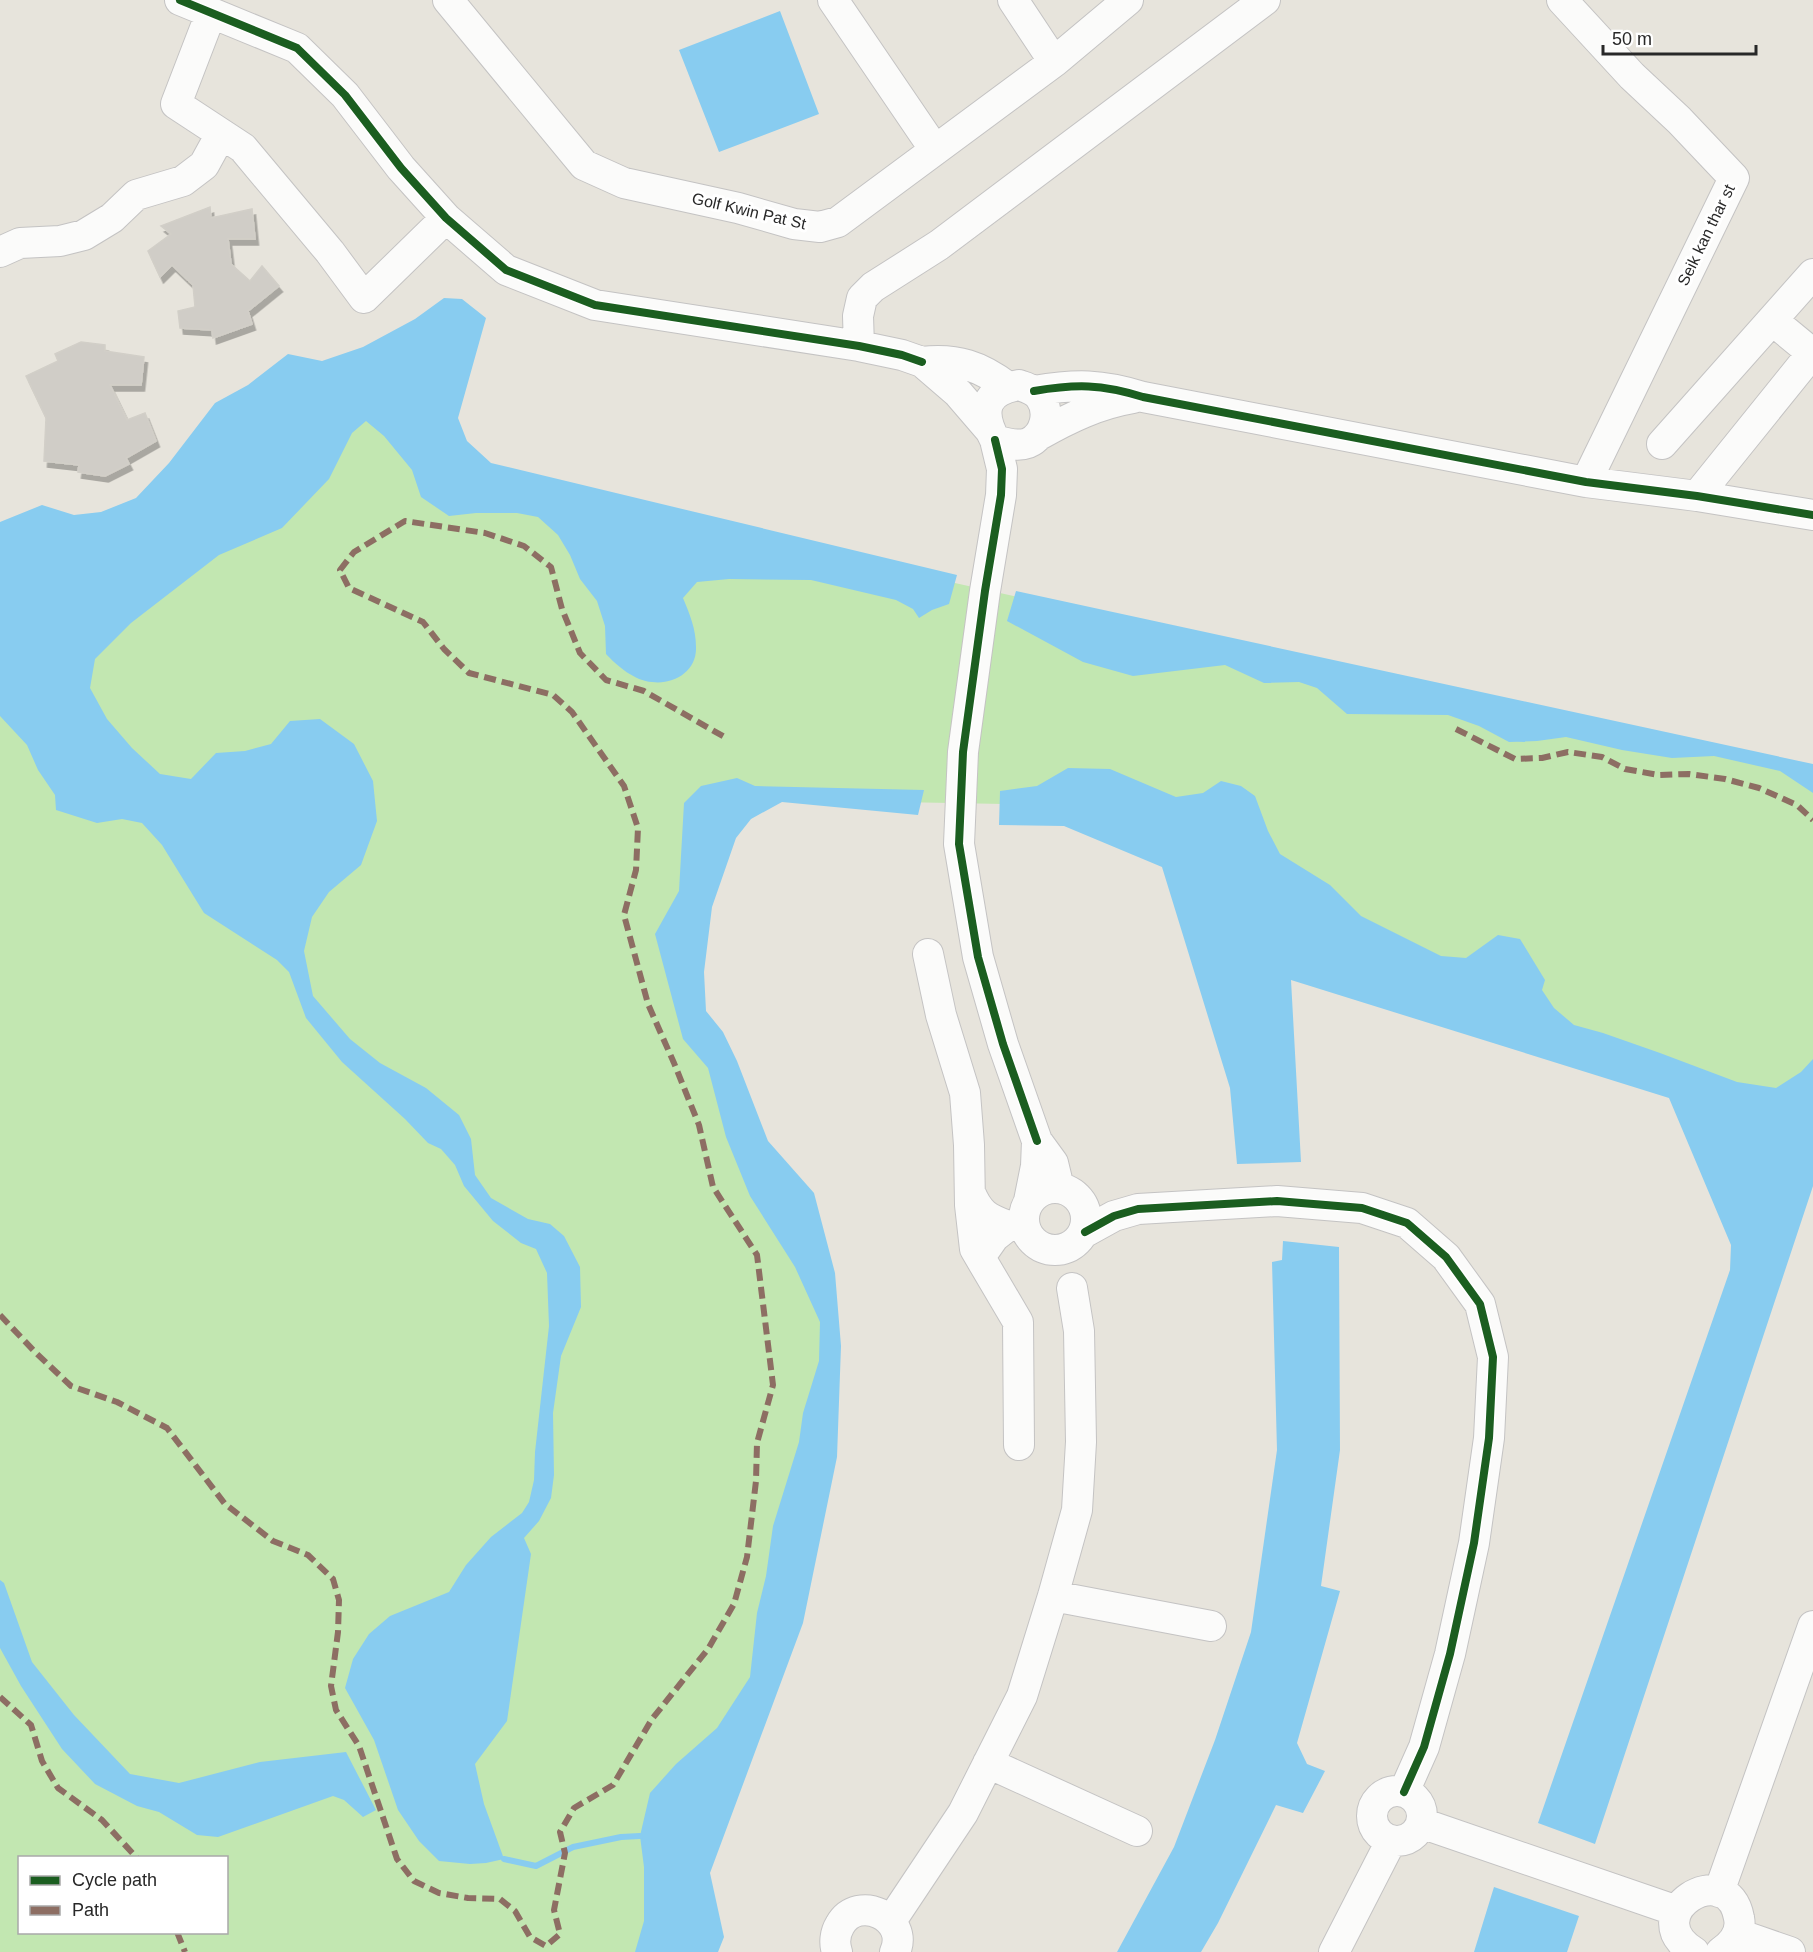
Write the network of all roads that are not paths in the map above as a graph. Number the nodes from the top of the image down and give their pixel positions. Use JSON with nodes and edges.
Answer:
{"nodes":[{"id":1,"x":180,"y":0,"type":"edge"},
{"id":2,"x":448,"y":0,"type":"edge"},
{"id":3,"x":833,"y":0,"type":"edge"},
{"id":4,"x":1013,"y":0,"type":"edge"},
{"id":5,"x":1128,"y":0,"type":"edge"},
{"id":6,"x":1265,"y":0,"type":"edge"},
{"id":7,"x":1562,"y":0,"type":"edge"},
{"id":8,"x":211,"y":13,"type":"junction"},
{"id":9,"x":1054,"y":62,"type":"junction"},
{"id":10,"x":221,"y":134,"type":"junction"},
{"id":11,"x":935,"y":150,"type":"junction"},
{"id":12,"x":446,"y":218,"type":"junction"},
{"id":13,"x":0,"y":252,"type":"edge"},
{"id":14,"x":1813,"y":274,"type":"edge"},
{"id":15,"x":1772,"y":320,"type":"junction"},
{"id":16,"x":859,"y":346,"type":"junction"},
{"id":17,"x":1813,"y":353,"type":"edge"},
{"id":18,"x":922,"y":362,"type":"junction"},
{"id":19,"x":1021,"y":389,"type":"junction"},
{"id":20,"x":1143,"y":397,"type":"junction"},
{"id":21,"x":992,"y":434,"type":"junction"},
{"id":22,"x":1033,"y":439,"type":"junction"},
{"id":23,"x":1662,"y":444,"type":"dead end"},
{"id":24,"x":1586,"y":482,"type":"junction"},
{"id":25,"x":1001,"y":495,"type":"junction"},
{"id":26,"x":1697,"y":496,"type":"junction"},
{"id":27,"x":1813,"y":515,"type":"edge"},
{"id":28,"x":928,"y":954,"type":"dead end"},
{"id":29,"x":1037,"y":1141,"type":"junction"},
{"id":30,"x":1067,"y":1191,"type":"junction"},
{"id":31,"x":970,"y":1192,"type":"junction"},
{"id":32,"x":1166,"y":1207,"type":"junction"},
{"id":33,"x":1027,"y":1226,"type":"junction"},
{"id":34,"x":1081,"y":1237,"type":"junction"},
{"id":35,"x":980,"y":1257,"type":"junction"},
{"id":36,"x":1072,"y":1288,"type":"junction"},
{"id":37,"x":1019,"y":1445,"type":"dead end"},
{"id":38,"x":1053,"y":1596,"type":"junction"},
{"id":39,"x":1211,"y":1626,"type":"dead end"},
{"id":40,"x":1813,"y":1626,"type":"edge"},
{"id":41,"x":988,"y":1763,"type":"junction"},
{"id":42,"x":1404,"y":1792,"type":"junction"},
{"id":43,"x":1421,"y":1823,"type":"junction"},
{"id":44,"x":1137,"y":1831,"type":"dead end"},
{"id":45,"x":1391,"y":1841,"type":"junction"},
{"id":46,"x":1719,"y":1892,"type":"junction"},
{"id":47,"x":1677,"y":1911,"type":"junction"},
{"id":48,"x":891,"y":1921,"type":"junction"},
{"id":49,"x":1730,"y":1943,"type":"edge"},
{"id":50,"x":837,"y":1952,"type":"edge"},
{"id":51,"x":895,"y":1952,"type":"edge"},
{"id":52,"x":1334,"y":1952,"type":"edge"},
{"id":53,"x":1694,"y":1952,"type":"edge"},
{"id":54,"x":1790,"y":1952,"type":"edge"}],
"edges":[{"from":1,"to":8,"type":"street"},
{"from":2,"to":11,"type":"street","name":"Golf Kwin Pat St"},
{"from":3,"to":11,"type":"street"},
{"from":4,"to":9,"type":"street"},
{"from":5,"to":9,"type":"street","name":"Golf Kwin Pat St"},
{"from":6,"to":16,"type":"street"},
{"from":7,"to":24,"type":"street","name":"Seik kan thar st"},
{"from":8,"to":10,"type":"street"},
{"from":8,"to":12,"type":"street"},
{"from":9,"to":11,"type":"street","name":"Golf Kwin Pat St"},
{"from":10,"to":12,"type":"street"},
{"from":10,"to":13,"type":"street"},
{"from":12,"to":16,"type":"street"},
{"from":14,"to":15,"type":"street"},
{"from":15,"to":17,"type":"street"},
{"from":15,"to":23,"type":"street"},
{"from":16,"to":18,"type":"street"},
{"from":17,"to":26,"type":"street"},
{"from":18,"to":19,"type":"street"},
{"from":18,"to":21,"type":"street"},
{"from":19,"to":20,"type":"street"},
{"from":19,"to":21,"type":"street"},
{"from":19,"to":22,"type":"street"},
{"from":20,"to":22,"type":"street"},
{"from":20,"to":24,"type":"street"},
{"from":21,"to":22,"type":"street"},
{"from":21,"to":25,"type":"street"},
{"from":22,"to":25,"type":"street"},
{"from":24,"to":26,"type":"street"},
{"from":25,"to":29,"type":"street"},
{"from":26,"to":27,"type":"street"},
{"from":28,"to":31,"type":"street"},
{"from":29,"to":30,"type":"street"},
{"from":29,"to":33,"type":"street"},
{"from":30,"to":32,"type":"street"},
{"from":30,"to":33,"type":"street"},
{"from":30,"to":34,"type":"street"},
{"from":31,"to":33,"type":"street"},
{"from":31,"to":35,"type":"street"},
{"from":32,"to":34,"type":"street"},
{"from":32,"to":42,"type":"street"},
{"from":33,"to":34,"type":"street"},
{"from":33,"to":35,"type":"street"},
{"from":33,"to":36,"type":"street"},
{"from":34,"to":36,"type":"street"},
{"from":35,"to":37,"type":"street"},
{"from":36,"to":38,"type":"street"},
{"from":38,"to":39,"type":"street"},
{"from":38,"to":41,"type":"street"},
{"from":40,"to":46,"type":"street"},
{"from":41,"to":44,"type":"street"},
{"from":41,"to":48,"type":"street"},
{"from":42,"to":43,"type":"street"},
{"from":42,"to":45,"type":"street"},
{"from":43,"to":45,"type":"street"},
{"from":43,"to":47,"type":"street"},
{"from":45,"to":52,"type":"street"},
{"from":46,"to":47,"type":"street"},
{"from":46,"to":49,"type":"street"},
{"from":47,"to":53,"type":"street"},
{"from":48,"to":50,"type":"street"},
{"from":48,"to":51,"type":"street"},
{"from":49,"to":54,"type":"street"}]}
